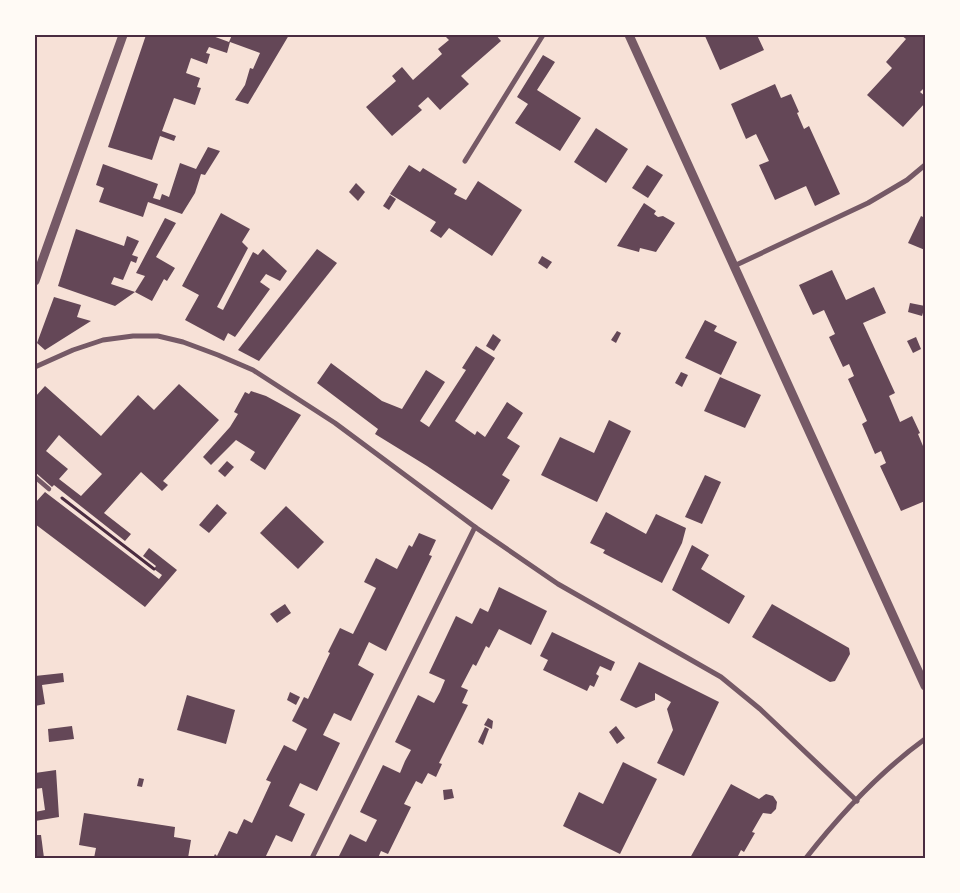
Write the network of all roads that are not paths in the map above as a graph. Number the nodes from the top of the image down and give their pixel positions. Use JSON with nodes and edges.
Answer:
{"nodes":[{"id":1,"x":123,"y":35,"type":"edge"},
{"id":2,"x":543,"y":35,"type":"edge"},
{"id":3,"x":629,"y":35,"type":"edge"},
{"id":4,"x":465,"y":161,"type":"dead end"},
{"id":5,"x":925,"y":165,"type":"edge"},
{"id":6,"x":734,"y":266,"type":"junction"},
{"id":7,"x":35,"y":281,"type":"edge"},
{"id":8,"x":35,"y":367,"type":"edge"},
{"id":9,"x":35,"y":477,"type":"edge"},
{"id":10,"x":49,"y":489,"type":"road end"},
{"id":11,"x":475,"y":527,"type":"junction"},
{"id":12,"x":925,"y":686,"type":"edge"},
{"id":13,"x":925,"y":739,"type":"edge"},
{"id":14,"x":857,"y":800,"type":"junction"},
{"id":15,"x":312,"y":858,"type":"edge"},
{"id":16,"x":806,"y":858,"type":"edge"}],
"edges":[{"from":1,"to":7,"type":"street"},
{"from":2,"to":4,"type":"street"},
{"from":3,"to":6,"type":"street"},
{"from":5,"to":6,"type":"street"},
{"from":6,"to":12,"type":"street"},
{"from":8,"to":11,"type":"street"},
{"from":9,"to":10,"type":"street"},
{"from":11,"to":14,"type":"street"},
{"from":11,"to":15,"type":"street"},
{"from":13,"to":14,"type":"street"},
{"from":14,"to":16,"type":"street"}]}
